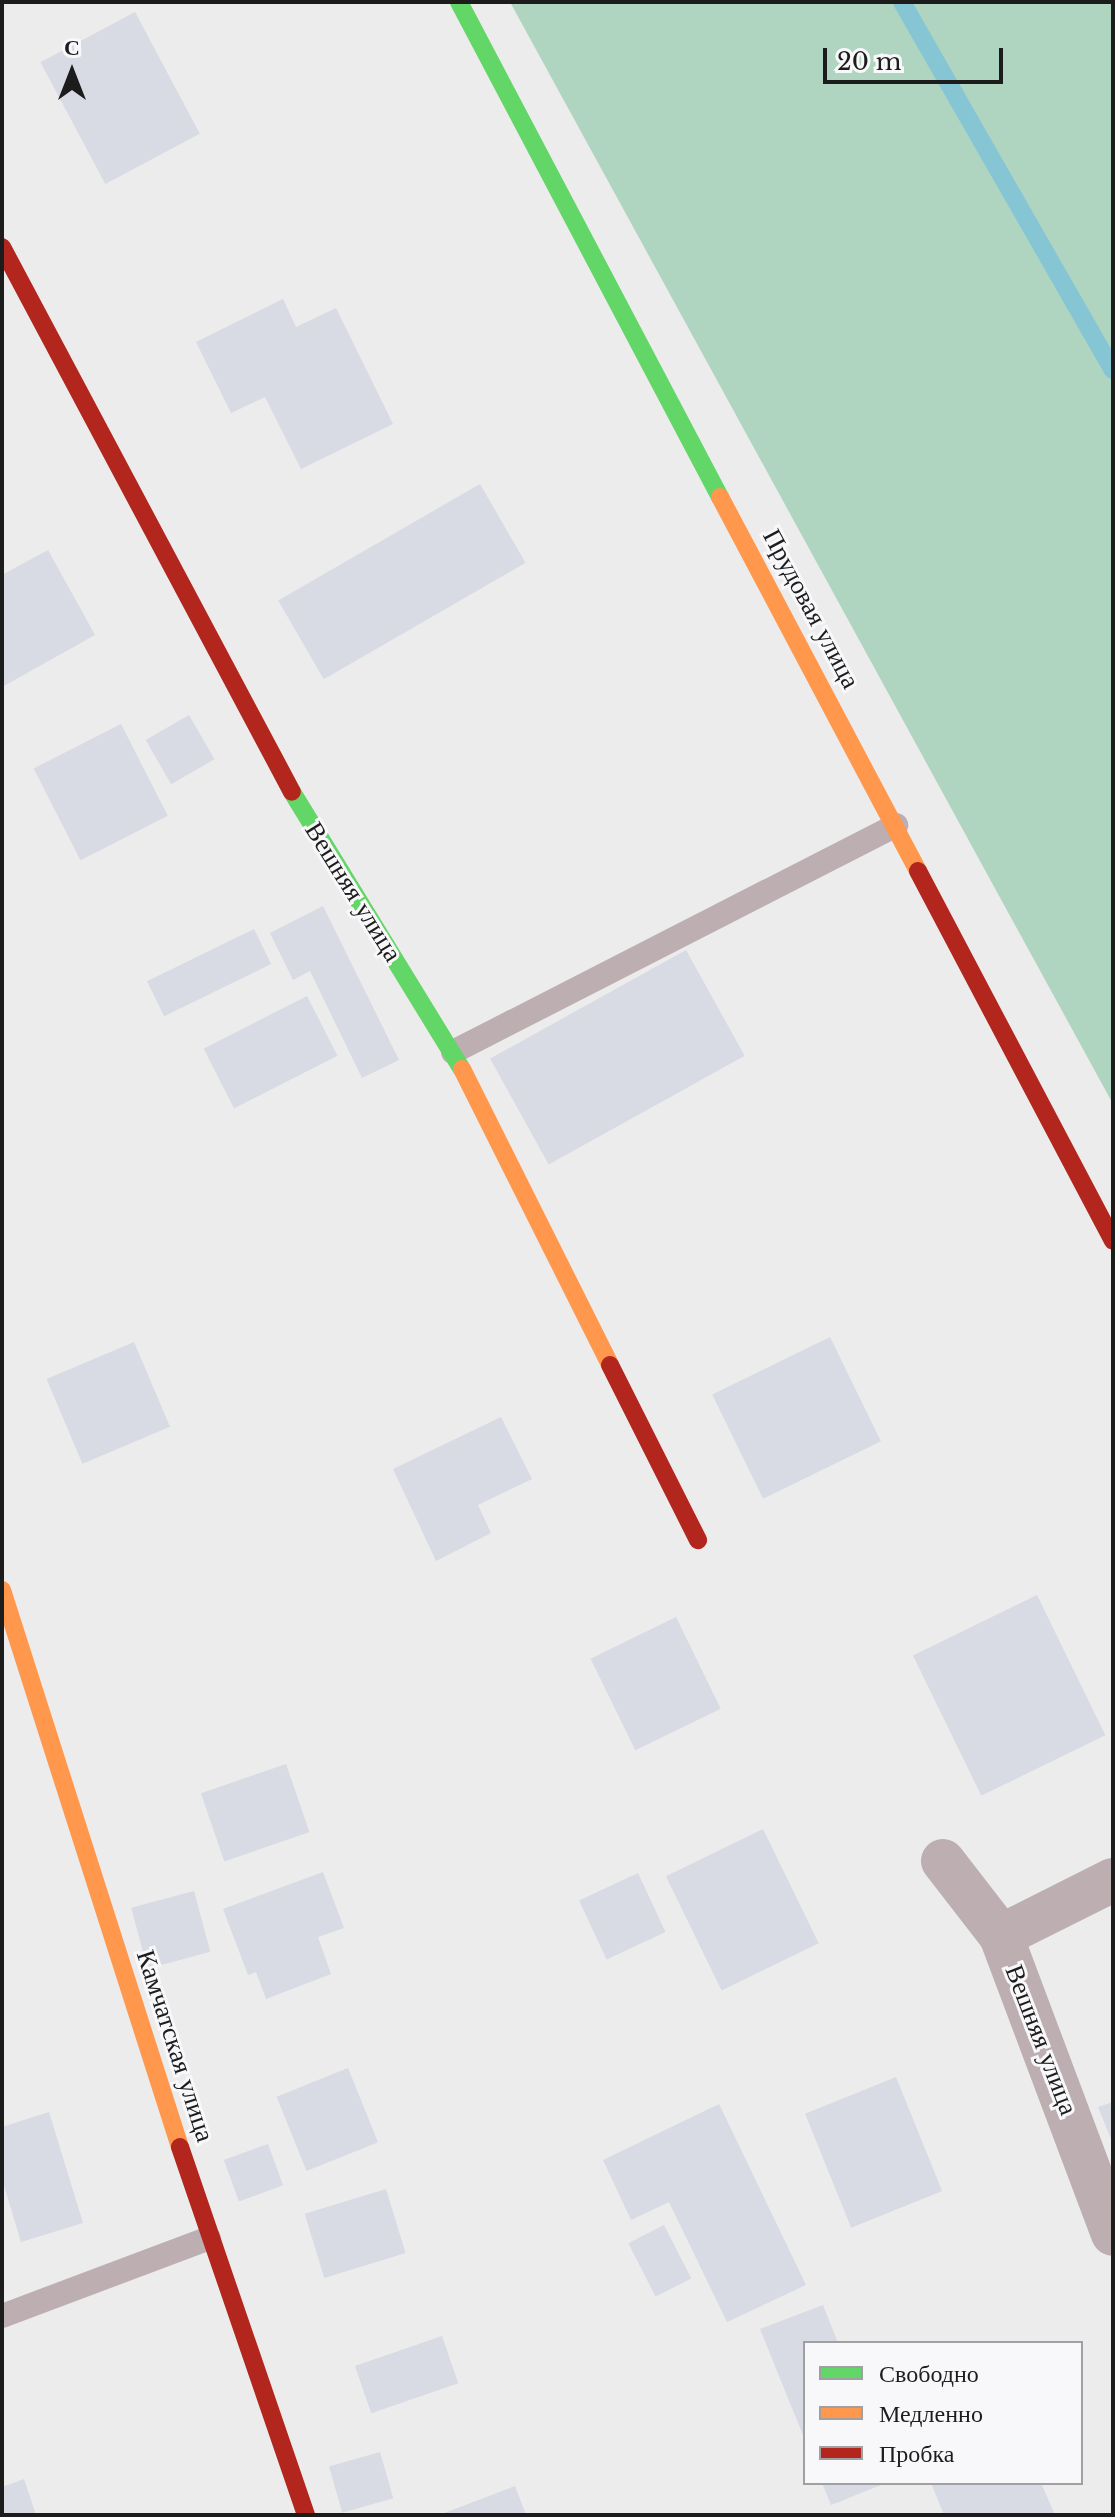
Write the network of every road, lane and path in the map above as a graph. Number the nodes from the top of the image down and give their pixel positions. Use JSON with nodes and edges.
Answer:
{"nodes":[{"id":1,"x":459,"y":2,"type":"edge"},
{"id":2,"x":2,"y":247,"type":"edge"},
{"id":3,"x":896,"y":825,"type":"junction"},
{"id":4,"x":453,"y":1052,"type":"junction"},
{"id":5,"x":1113,"y":1241,"type":"edge"},
{"id":6,"x":698,"y":1540,"type":"dead end"},
{"id":7,"x":2,"y":1590,"type":"edge"},
{"id":8,"x":943,"y":1861,"type":"dead end"},
{"id":9,"x":1113,"y":1880,"type":"edge"},
{"id":10,"x":1001,"y":1936,"type":"junction"},
{"id":11,"x":1113,"y":2234,"type":"edge"},
{"id":12,"x":209,"y":2238,"type":"junction"},
{"id":13,"x":2,"y":2316,"type":"edge"},
{"id":14,"x":306,"y":2515,"type":"edge"}],
"edges":[{"from":1,"to":3,"type":"street","name":"Прудовая улица"},
{"from":2,"to":4,"type":"street","name":"Вешняя улица"},
{"from":3,"to":4,"type":"lane"},
{"from":3,"to":5,"type":"street","name":"Прудовая улица"},
{"from":4,"to":6,"type":"street","name":"Вешняя улица"},
{"from":7,"to":12,"type":"street","name":"Камчатская улица"},
{"from":8,"to":10,"type":"street","name":"Вешняя улица"},
{"from":9,"to":10,"type":"street"},
{"from":10,"to":11,"type":"street","name":"Вешняя улица"},
{"from":12,"to":13,"type":"lane"},
{"from":12,"to":14,"type":"street","name":"Камчатская улица"}]}
